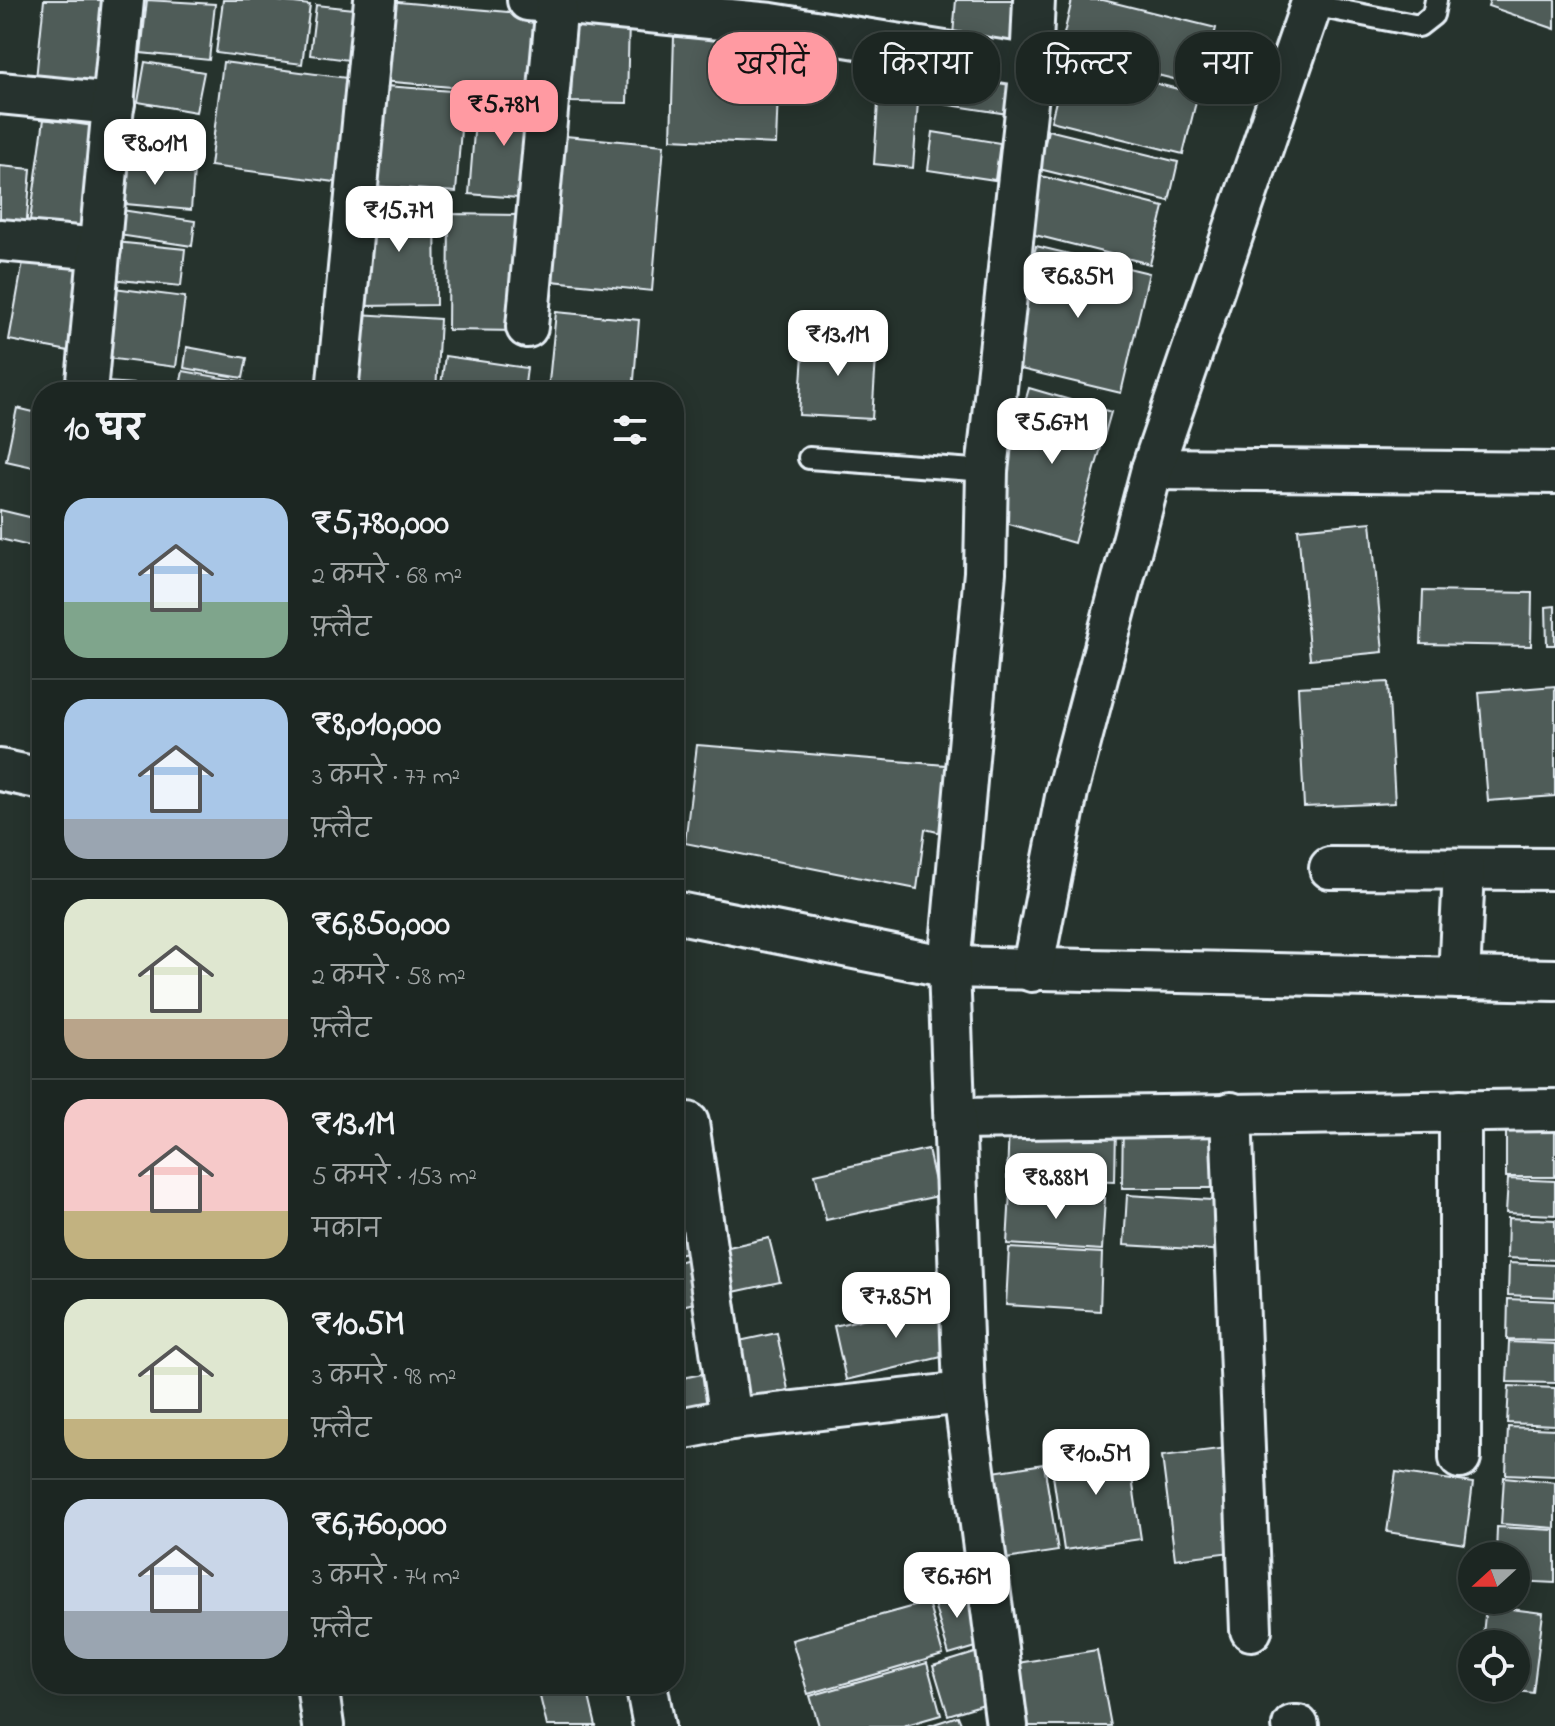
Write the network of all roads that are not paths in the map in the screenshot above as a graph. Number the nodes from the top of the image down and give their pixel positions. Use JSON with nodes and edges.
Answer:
{"nodes":[{"id":1,"x":123,"y":0,"type":"edge"},
{"id":2,"x":375,"y":0,"type":"edge"},
{"id":3,"x":1034,"y":0,"type":"edge"},
{"id":4,"x":1436,"y":0,"type":"edge"},
{"id":5,"x":543,"y":2,"type":"edge"},
{"id":6,"x":1313,"y":2,"type":"edge"},
{"id":7,"x":772,"y":12,"type":"edge"},
{"id":8,"x":1033,"y":32,"type":"edge"},
{"id":9,"x":1016,"y":63,"type":"edge"},
{"id":10,"x":0,"y":93,"type":"edge"},
{"id":11,"x":114,"y":104,"type":"junction"},
{"id":12,"x":1027,"y":104,"type":"edge"},
{"id":13,"x":0,"y":240,"type":"edge"},
{"id":14,"x":100,"y":249,"type":"junction"},
{"id":15,"x":527,"y":327,"type":"dead end"},
{"id":16,"x":87,"y":382,"type":"edge"},
{"id":17,"x":338,"y":382,"type":"edge"},
{"id":18,"x":809,"y":458,"type":"dead end"},
{"id":19,"x":1152,"y":469,"type":"junction"},
{"id":20,"x":987,"y":471,"type":"junction"},
{"id":21,"x":1555,"y":473,"type":"edge"},
{"id":22,"x":0,"y":770,"type":"edge"},
{"id":23,"x":32,"y":777,"type":"edge"},
{"id":24,"x":1330,"y":868,"type":"dead end"},
{"id":25,"x":1555,"y":869,"type":"edge"},
{"id":26,"x":1464,"y":870,"type":"junction"},
{"id":27,"x":684,"y":914,"type":"edge"},
{"id":28,"x":949,"y":967,"type":"junction"},
{"id":29,"x":1032,"y":971,"type":"junction"},
{"id":30,"x":1459,"y":978,"type":"junction"},
{"id":31,"x":1555,"y":980,"type":"edge"},
{"id":32,"x":1555,"y":1110,"type":"edge"},
{"id":33,"x":1460,"y":1111,"type":"junction"},
{"id":34,"x":1231,"y":1113,"type":"junction"},
{"id":35,"x":958,"y":1119,"type":"junction"},
{"id":36,"x":688,"y":1123,"type":"dead end"},
{"id":37,"x":964,"y":1393,"type":"junction"},
{"id":38,"x":731,"y":1419,"type":"junction"},
{"id":39,"x":684,"y":1428,"type":"edge"},
{"id":40,"x":1460,"y":1458,"type":"dead end"},
{"id":41,"x":1251,"y":1630,"type":"dead end"},
{"id":42,"x":318,"y":1694,"type":"edge"},
{"id":43,"x":648,"y":1694,"type":"edge"},
{"id":44,"x":323,"y":1726,"type":"edge"},
{"id":45,"x":654,"y":1726,"type":"edge"},
{"id":46,"x":1007,"y":1726,"type":"edge"}],
"edges":[{"from":1,"to":11,"type":"street"},
{"from":2,"to":17,"type":"street"},
{"from":3,"to":8,"type":"street"},
{"from":4,"to":6,"type":"lane"},
{"from":5,"to":7,"type":"street"},
{"from":5,"to":15,"type":"street"},
{"from":6,"to":19,"type":"street"},
{"from":7,"to":9,"type":"street"},
{"from":10,"to":11,"type":"street"},
{"from":11,"to":14,"type":"street"},
{"from":12,"to":20,"type":"street"},
{"from":13,"to":14,"type":"street"},
{"from":14,"to":16,"type":"street"},
{"from":18,"to":20,"type":"lane"},
{"from":19,"to":21,"type":"street"},
{"from":19,"to":29,"type":"street"},
{"from":20,"to":28,"type":"street"},
{"from":22,"to":23,"type":"street"},
{"from":24,"to":26,"type":"street"},
{"from":25,"to":26,"type":"street"},
{"from":26,"to":30,"type":"street"},
{"from":27,"to":28,"type":"street"},
{"from":28,"to":29,"type":"street"},
{"from":28,"to":35,"type":"street"},
{"from":29,"to":30,"type":"street"},
{"from":30,"to":31,"type":"street"},
{"from":32,"to":33,"type":"street"},
{"from":33,"to":34,"type":"street"},
{"from":33,"to":40,"type":"street"},
{"from":34,"to":35,"type":"street"},
{"from":34,"to":41,"type":"street"},
{"from":35,"to":37,"type":"street"},
{"from":36,"to":38,"type":"street"},
{"from":37,"to":38,"type":"street"},
{"from":37,"to":46,"type":"street"},
{"from":38,"to":39,"type":"street"},
{"from":42,"to":44,"type":"street"},
{"from":43,"to":45,"type":"street"}]}
